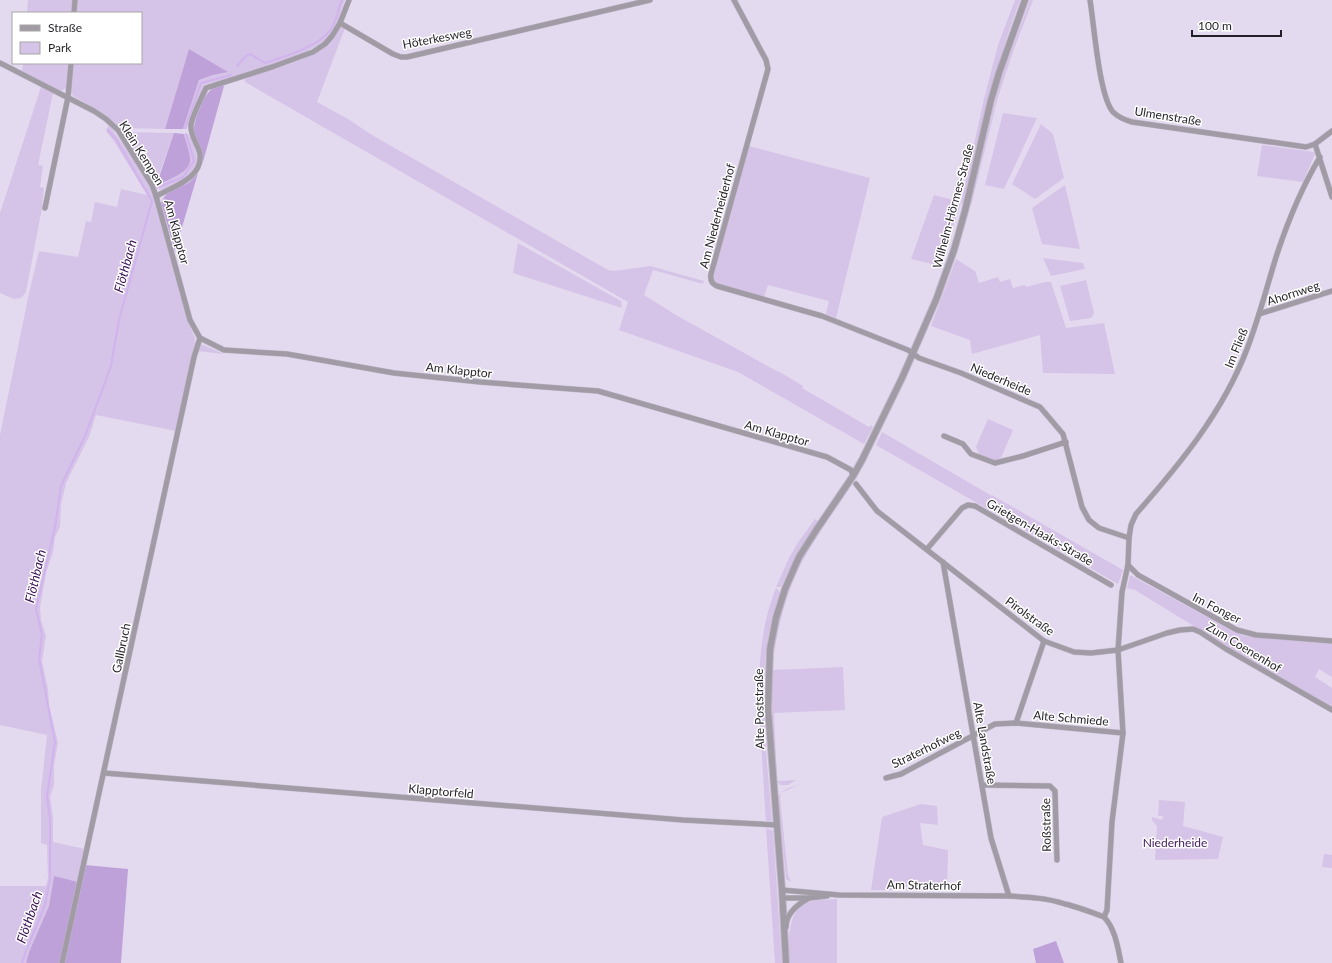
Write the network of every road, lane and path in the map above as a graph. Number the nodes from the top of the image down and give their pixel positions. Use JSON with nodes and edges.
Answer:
{"nodes":[{"id":1,"x":75,"y":0,"type":"edge"},
{"id":2,"x":349,"y":0,"type":"edge"},
{"id":3,"x":650,"y":0,"type":"edge"},
{"id":4,"x":734,"y":0,"type":"edge"},
{"id":5,"x":1025,"y":0,"type":"edge"},
{"id":6,"x":1090,"y":0,"type":"edge"},
{"id":7,"x":74,"y":12,"type":"edge"},
{"id":8,"x":340,"y":23,"type":"junction"},
{"id":9,"x":0,"y":63,"type":"edge"},
{"id":10,"x":71,"y":64,"type":"edge"},
{"id":11,"x":68,"y":97,"type":"junction"},
{"id":12,"x":1332,"y":131,"type":"edge"},
{"id":13,"x":1315,"y":144,"type":"junction"},
{"id":14,"x":1320,"y":157,"type":"junction"},
{"id":15,"x":156,"y":196,"type":"junction"},
{"id":16,"x":1332,"y":197,"type":"edge"},
{"id":17,"x":44,"y":208,"type":"dead end"},
{"id":18,"x":1332,"y":291,"type":"edge"},
{"id":19,"x":1259,"y":314,"type":"junction"},
{"id":20,"x":200,"y":338,"type":"junction"},
{"id":21,"x":912,"y":354,"type":"junction"},
{"id":22,"x":944,"y":436,"type":"dead end"},
{"id":23,"x":1066,"y":442,"type":"junction"},
{"id":24,"x":853,"y":476,"type":"junction"},
{"id":25,"x":856,"y":484,"type":"dead end"},
{"id":26,"x":1128,"y":538,"type":"junction"},
{"id":27,"x":927,"y":549,"type":"junction"},
{"id":28,"x":943,"y":562,"type":"junction"},
{"id":29,"x":1128,"y":565,"type":"junction"},
{"id":30,"x":1111,"y":585,"type":"dead end"},
{"id":31,"x":1044,"y":641,"type":"junction"},
{"id":32,"x":1332,"y":641,"type":"edge"},
{"id":33,"x":1118,"y":650,"type":"junction"},
{"id":34,"x":1332,"y":710,"type":"edge"},
{"id":35,"x":1016,"y":723,"type":"junction"},
{"id":36,"x":1124,"y":733,"type":"junction"},
{"id":37,"x":974,"y":735,"type":"junction"},
{"id":38,"x":104,"y":773,"type":"junction"},
{"id":39,"x":886,"y":778,"type":"dead end"},
{"id":40,"x":982,"y":785,"type":"junction"},
{"id":41,"x":777,"y":825,"type":"junction"},
{"id":42,"x":1056,"y":860,"type":"dead end"},
{"id":43,"x":782,"y":890,"type":"junction"},
{"id":44,"x":839,"y":895,"type":"junction"},
{"id":45,"x":1009,"y":896,"type":"junction"},
{"id":46,"x":783,"y":898,"type":"junction"},
{"id":47,"x":808,"y":898,"type":"junction"},
{"id":48,"x":1104,"y":917,"type":"junction"},
{"id":49,"x":785,"y":946,"type":"junction"},
{"id":50,"x":62,"y":963,"type":"edge"},
{"id":51,"x":786,"y":963,"type":"edge"},
{"id":52,"x":1121,"y":963,"type":"edge"}],
"edges":[{"from":1,"to":7,"type":"street"},
{"from":2,"to":8,"type":"street"},
{"from":3,"to":8,"type":"street","name":"Höterkesweg"},
{"from":4,"to":21,"type":"street","name":"Am Niederheiderhof"},
{"from":5,"to":21,"type":"street","name":"Wilhelm-Hörmes-Straße"},
{"from":6,"to":13,"type":"street","name":"Ulmenstraße"},
{"from":8,"to":15,"type":"street"},
{"from":9,"to":11,"type":"street","name":"Klein Kempen"},
{"from":10,"to":11,"type":"street"},
{"from":11,"to":15,"type":"street","name":"Klein Kempen"},
{"from":11,"to":17,"type":"street"},
{"from":12,"to":13,"type":"street"},
{"from":13,"to":14,"type":"street"},
{"from":14,"to":16,"type":"street"},
{"from":14,"to":19,"type":"street","name":"Im Fließ"},
{"from":15,"to":20,"type":"street","name":"Am Klapptor"},
{"from":18,"to":19,"type":"street","name":"Ahornweg"},
{"from":19,"to":26,"type":"street","name":"Im Fließ"},
{"from":20,"to":24,"type":"street","name":"Am Klapptor"},
{"from":20,"to":38,"type":"street","name":"Gallbruch"},
{"from":21,"to":23,"type":"street","name":"Niederheide"},
{"from":21,"to":24,"type":"street","name":"Wilhelm-Hörmes-Straße"},
{"from":22,"to":23,"type":"street"},
{"from":23,"to":26,"type":"street","name":"Niederheide"},
{"from":24,"to":41,"type":"street","name":"Alte Poststraße"},
{"from":25,"to":27,"type":"street"},
{"from":26,"to":29,"type":"street"},
{"from":27,"to":28,"type":"street"},
{"from":27,"to":30,"type":"street","name":"Grietgen-Haaks-Straße"},
{"from":28,"to":31,"type":"street","name":"Pirolstraße"},
{"from":28,"to":37,"type":"street","name":"Alte Landstraße"},
{"from":29,"to":32,"type":"street","name":"Im Fonger"},
{"from":29,"to":33,"type":"street"},
{"from":31,"to":33,"type":"street","name":"Pirolstraße"},
{"from":31,"to":35,"type":"street","name":"Alte Schmiede"},
{"from":33,"to":34,"type":"street","name":"Zum Coenenhof"},
{"from":33,"to":36,"type":"street"},
{"from":35,"to":36,"type":"street","name":"Alte Schmiede"},
{"from":35,"to":37,"type":"street","name":"Alte Schmiede"},
{"from":36,"to":48,"type":"street"},
{"from":37,"to":39,"type":"street","name":"Straterhofweg"},
{"from":37,"to":40,"type":"street","name":"Alte Landstraße"},
{"from":38,"to":41,"type":"street","name":"Klapptorfeld"},
{"from":38,"to":50,"type":"street","name":"Gallbruch"},
{"from":40,"to":42,"type":"street","name":"Roßstraße"},
{"from":40,"to":45,"type":"street","name":"Alte Landstraße"},
{"from":41,"to":43,"type":"street","name":"Alte Poststraße"},
{"from":43,"to":44,"type":"street","name":"Am Straterhof"},
{"from":43,"to":46,"type":"street","name":"Alte Poststraße"},
{"from":44,"to":45,"type":"street","name":"Am Straterhof"},
{"from":44,"to":47,"type":"street","name":"Am Straterhof"},
{"from":45,"to":48,"type":"street"},
{"from":46,"to":47,"type":"street","name":"Am Straterhof"},
{"from":46,"to":49,"type":"street","name":"Alte Poststraße"},
{"from":47,"to":49,"type":"street"},
{"from":48,"to":52,"type":"street"},
{"from":49,"to":51,"type":"street","name":"Alte Poststraße"}]}
